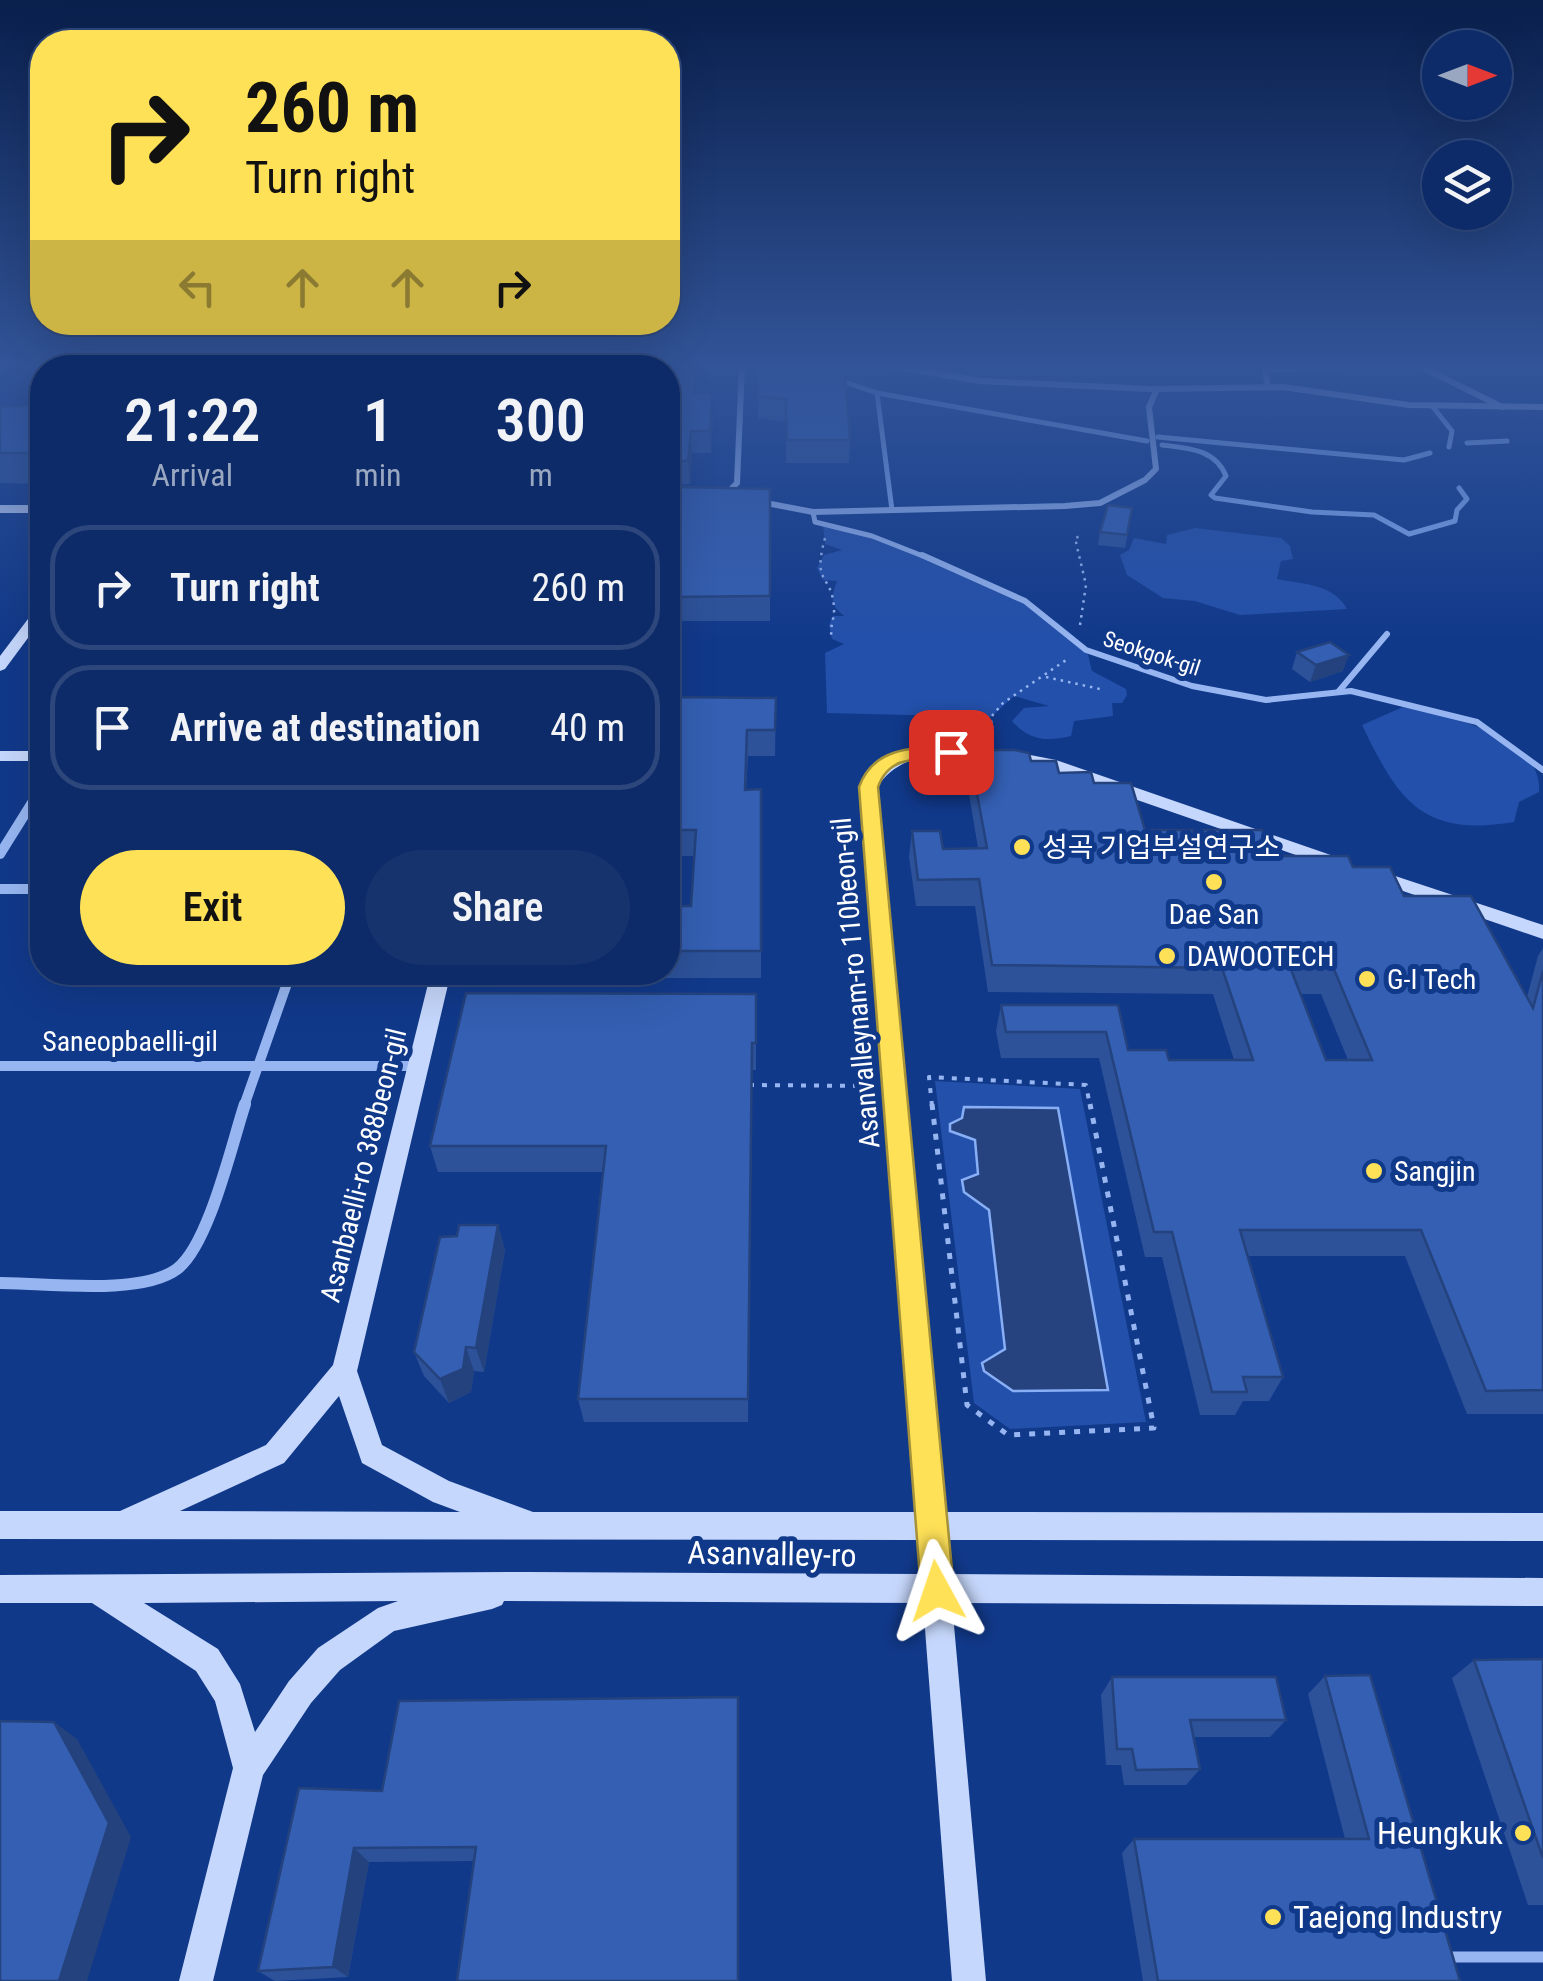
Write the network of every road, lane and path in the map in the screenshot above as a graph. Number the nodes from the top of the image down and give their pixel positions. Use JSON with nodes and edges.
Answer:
{"nodes":[{"id":1,"x":738,"y":457,"type":"edge"},
{"id":2,"x":1154,"y":457,"type":"edge"},
{"id":3,"x":731,"y":492,"type":"junction"},
{"id":4,"x":715,"y":494,"type":"edge"},
{"id":5,"x":0,"y":509,"type":"edge"},
{"id":6,"x":30,"y":509,"type":"edge"},
{"id":7,"x":813,"y":512,"type":"junction"},
{"id":8,"x":823,"y":524,"type":"junction"},
{"id":9,"x":1081,"y":536,"type":"dead end"},
{"id":10,"x":30,"y":626,"type":"edge"},
{"id":11,"x":1388,"y":634,"type":"dead end"},
{"id":12,"x":832,"y":639,"type":"dead end"},
{"id":13,"x":1086,"y":650,"type":"junction"},
{"id":14,"x":0,"y":666,"type":"edge"},
{"id":15,"x":1046,"y":677,"type":"junction"},
{"id":16,"x":1100,"y":689,"type":"dead end"},
{"id":17,"x":1338,"y":691,"type":"junction"},
{"id":18,"x":992,"y":754,"type":"junction"},
{"id":19,"x":0,"y":756,"type":"edge"},
{"id":20,"x":30,"y":756,"type":"edge"},
{"id":21,"x":1543,"y":770,"type":"edge"},
{"id":22,"x":30,"y":806,"type":"edge"},
{"id":23,"x":0,"y":854,"type":"edge"},
{"id":24,"x":0,"y":889,"type":"edge"},
{"id":25,"x":30,"y":889,"type":"edge"},
{"id":26,"x":1543,"y":932,"type":"edge"},
{"id":27,"x":287,"y":985,"type":"edge"},
{"id":28,"x":438,"y":985,"type":"edge"},
{"id":29,"x":0,"y":1066,"type":"edge"},
{"id":30,"x":260,"y":1066,"type":"junction"},
{"id":31,"x":419,"y":1066,"type":"junction"},
{"id":32,"x":734,"y":1085,"type":"edge"},
{"id":33,"x":1086,"y":1085,"type":"joint"},
{"id":34,"x":869,"y":1086,"type":"dead end"},
{"id":35,"x":0,"y":1283,"type":"edge"},
{"id":36,"x":344,"y":1371,"type":"junction"},
{"id":37,"x":0,"y":1525,"type":"edge"},
{"id":38,"x":119,"y":1525,"type":"junction"},
{"id":39,"x":538,"y":1525,"type":"junction"},
{"id":40,"x":932,"y":1527,"type":"junction"},
{"id":41,"x":1543,"y":1528,"type":"edge"},
{"id":42,"x":529,"y":1586,"type":"junction"},
{"id":43,"x":0,"y":1589,"type":"edge"},
{"id":44,"x":97,"y":1589,"type":"junction"},
{"id":45,"x":937,"y":1591,"type":"junction"},
{"id":46,"x":1543,"y":1592,"type":"edge"},
{"id":47,"x":249,"y":1768,"type":"junction"},
{"id":48,"x":1543,"y":1957,"type":"edge"},
{"id":49,"x":1453,"y":1958,"type":"edge"},
{"id":50,"x":196,"y":1981,"type":"edge"},
{"id":51,"x":969,"y":1981,"type":"edge"}],
"edges":[{"from":1,"to":3,"type":"street"},
{"from":2,"to":7,"type":"street"},
{"from":3,"to":4,"type":"street"},
{"from":3,"to":7,"type":"street"},
{"from":5,"to":6,"type":"street"},
{"from":7,"to":8,"type":"lane"},
{"from":8,"to":12,"type":"path"},
{"from":8,"to":13,"type":"lane","name":"Seokgok-gil"},
{"from":9,"to":13,"type":"path"},
{"from":10,"to":14,"type":"street"},
{"from":11,"to":17,"type":"lane"},
{"from":13,"to":15,"type":"path"},
{"from":13,"to":17,"type":"lane","name":"Seokgok-gil"},
{"from":15,"to":16,"type":"path"},
{"from":15,"to":18,"type":"path"},
{"from":17,"to":21,"type":"lane","name":"Seokgok-gil"},
{"from":18,"to":26,"type":"street","name":"Asanvalleynam-ro 110beon-gil"},
{"from":18,"to":40,"type":"street","name":"Asanvalleynam-ro 110beon-gil"},
{"from":19,"to":20,"type":"street"},
{"from":22,"to":23,"type":"street"},
{"from":24,"to":25,"type":"street"},
{"from":27,"to":30,"type":"street"},
{"from":28,"to":31,"type":"street","name":"Asanbaelli-ro 388beon-gil"},
{"from":29,"to":30,"type":"street","name":"Saneopbaelli-gil"},
{"from":30,"to":31,"type":"street","name":"Saneopbaelli-gil"},
{"from":30,"to":35,"type":"street"},
{"from":31,"to":36,"type":"street","name":"Asanbaelli-ro 388beon-gil"},
{"from":32,"to":34,"type":"path"},
{"from":33,"to":33,"type":"path"},
{"from":36,"to":38,"type":"street"},
{"from":36,"to":39,"type":"street"},
{"from":37,"to":38,"type":"street","name":"Asanvalley-ro"},
{"from":38,"to":39,"type":"street","name":"Asanvalley-ro"},
{"from":39,"to":40,"type":"street","name":"Asanvalley-ro"},
{"from":40,"to":41,"type":"street","name":"Asanvalley-ro"},
{"from":40,"to":45,"type":"street","name":"Asanvalleynam-ro 110beon-gil"},
{"from":42,"to":44,"type":"street","name":"Asanvalley-ro"},
{"from":42,"to":45,"type":"street","name":"Asanvalley-ro"},
{"from":42,"to":47,"type":"street"},
{"from":43,"to":44,"type":"street","name":"Asanvalley-ro"},
{"from":44,"to":47,"type":"street"},
{"from":45,"to":46,"type":"street","name":"Asanvalley-ro"},
{"from":45,"to":51,"type":"street","name":"Asanvalleynam-ro 110beon-gil"},
{"from":47,"to":50,"type":"street"},
{"from":48,"to":49,"type":"lane"}]}
